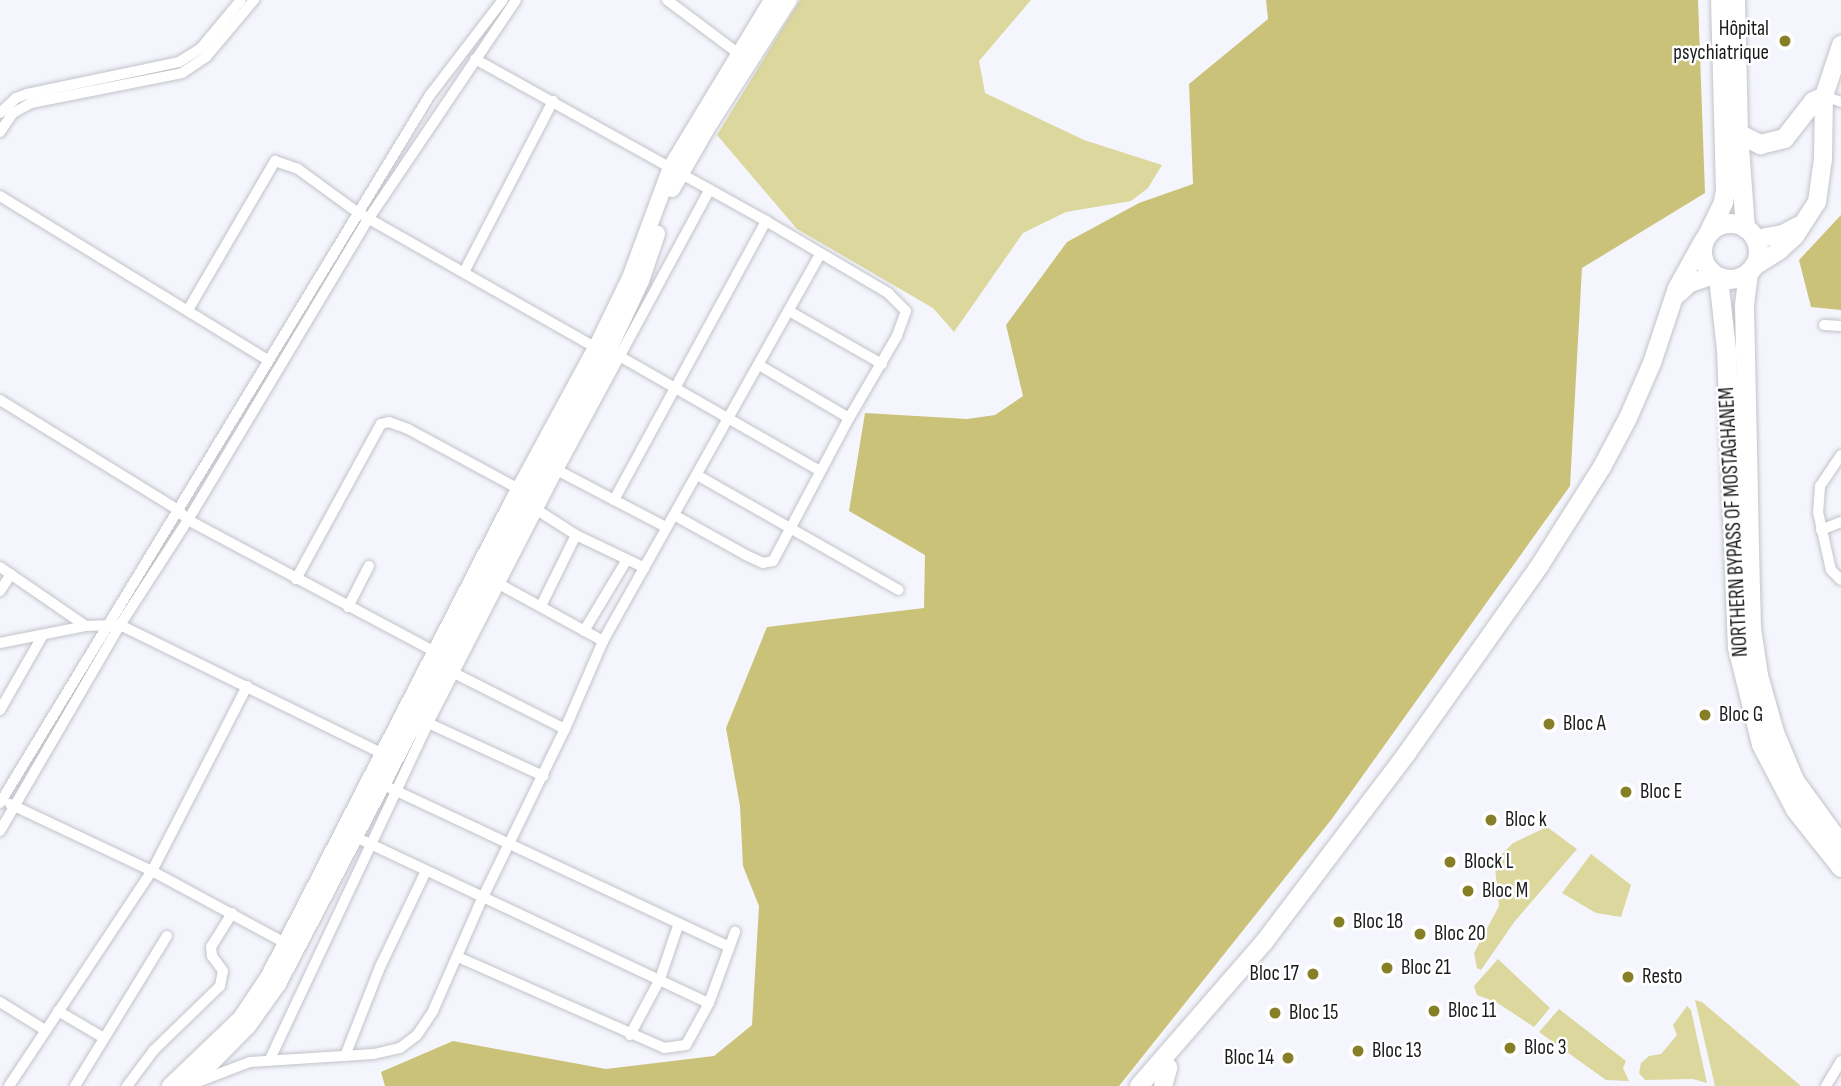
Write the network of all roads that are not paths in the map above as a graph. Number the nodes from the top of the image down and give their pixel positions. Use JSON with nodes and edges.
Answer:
{"nodes":[{"id":1,"x":241,"y":0,"type":"edge"},
{"id":2,"x":254,"y":0,"type":"edge"},
{"id":3,"x":503,"y":0,"type":"edge"},
{"id":4,"x":516,"y":0,"type":"edge"},
{"id":5,"x":667,"y":0,"type":"edge"},
{"id":6,"x":772,"y":0,"type":"edge"},
{"id":7,"x":789,"y":0,"type":"edge"},
{"id":8,"x":1720,"y":0,"type":"edge"},
{"id":9,"x":1735,"y":0,"type":"edge"},
{"id":10,"x":1841,"y":45,"type":"edge"},
{"id":11,"x":739,"y":54,"type":"junction"},
{"id":12,"x":475,"y":59,"type":"junction"},
{"id":13,"x":1832,"y":99,"type":"edge"},
{"id":14,"x":553,"y":101,"type":"junction"},
{"id":15,"x":0,"y":113,"type":"edge"},
{"id":16,"x":0,"y":132,"type":"edge"},
{"id":17,"x":1738,"y":133,"type":"junction"},
{"id":18,"x":676,"y":170,"type":"junction"},
{"id":19,"x":710,"y":189,"type":"junction"},
{"id":20,"x":0,"y":196,"type":"edge"},
{"id":21,"x":357,"y":212,"type":"junction"},
{"id":22,"x":369,"y":219,"type":"junction"},
{"id":23,"x":766,"y":220,"type":"junction"},
{"id":24,"x":1807,"y":220,"type":"junction"},
{"id":25,"x":1750,"y":234,"type":"junction"},
{"id":26,"x":1706,"y":237,"type":"junction"},
{"id":27,"x":820,"y":254,"type":"junction"},
{"id":28,"x":1750,"y":270,"type":"junction"},
{"id":29,"x":464,"y":272,"type":"junction"},
{"id":30,"x":1716,"y":276,"type":"junction"},
{"id":31,"x":1672,"y":302,"type":"junction"},
{"id":32,"x":188,"y":310,"type":"junction"},
{"id":33,"x":789,"y":311,"type":"junction"},
{"id":34,"x":1824,"y":325,"type":"dead end"},
{"id":35,"x":1841,"y":326,"type":"edge"},
{"id":36,"x":608,"y":352,"type":"junction"},
{"id":37,"x":268,"y":360,"type":"junction"},
{"id":38,"x":882,"y":364,"type":"junction"},
{"id":39,"x":759,"y":365,"type":"junction"},
{"id":40,"x":675,"y":387,"type":"junction"},
{"id":41,"x":0,"y":400,"type":"edge"},
{"id":42,"x":731,"y":418,"type":"junction"},
{"id":43,"x":849,"y":418,"type":"junction"},
{"id":44,"x":1841,"y":455,"type":"edge"},
{"id":45,"x":553,"y":467,"type":"junction"},
{"id":46,"x":820,"y":471,"type":"junction"},
{"id":47,"x":697,"y":475,"type":"junction"},
{"id":48,"x":524,"y":500,"type":"junction"},
{"id":49,"x":614,"y":500,"type":"junction"},
{"id":50,"x":178,"y":510,"type":"junction"},
{"id":51,"x":674,"y":515,"type":"junction"},
{"id":52,"x":188,"y":520,"type":"junction"},
{"id":53,"x":1841,"y":522,"type":"edge"},
{"id":54,"x":666,"y":527,"type":"junction"},
{"id":55,"x":791,"y":527,"type":"junction"},
{"id":56,"x":1821,"y":530,"type":"junction"},
{"id":57,"x":576,"y":535,"type":"junction"},
{"id":58,"x":626,"y":561,"type":"junction"},
{"id":59,"x":369,"y":566,"type":"dead end"},
{"id":60,"x":0,"y":567,"type":"edge"},
{"id":61,"x":645,"y":568,"type":"junction"},
{"id":62,"x":11,"y":573,"type":"junction"},
{"id":63,"x":296,"y":579,"type":"junction"},
{"id":64,"x":1841,"y":580,"type":"edge"},
{"id":65,"x":499,"y":584,"type":"junction"},
{"id":66,"x":899,"y":590,"type":"dead end"},
{"id":67,"x":0,"y":591,"type":"edge"},
{"id":68,"x":348,"y":607,"type":"junction"},
{"id":69,"x":541,"y":607,"type":"junction"},
{"id":70,"x":107,"y":625,"type":"junction"},
{"id":71,"x":120,"y":625,"type":"junction"},
{"id":72,"x":86,"y":626,"type":"junction"},
{"id":73,"x":584,"y":631,"type":"junction"},
{"id":74,"x":43,"y":635,"type":"junction"},
{"id":75,"x":603,"y":641,"type":"junction"},
{"id":76,"x":0,"y":643,"type":"edge"},
{"id":77,"x":435,"y":652,"type":"junction"},
{"id":78,"x":454,"y":673,"type":"junction"},
{"id":79,"x":247,"y":685,"type":"junction"},
{"id":80,"x":0,"y":710,"type":"edge"},
{"id":81,"x":428,"y":723,"type":"junction"},
{"id":82,"x":565,"y":729,"type":"junction"},
{"id":83,"x":389,"y":757,"type":"junction"},
{"id":84,"x":543,"y":776,"type":"junction"},
{"id":85,"x":388,"y":788,"type":"junction"},
{"id":86,"x":0,"y":802,"type":"edge"},
{"id":87,"x":16,"y":805,"type":"junction"},
{"id":88,"x":0,"y":831,"type":"edge"},
{"id":89,"x":362,"y":840,"type":"junction"},
{"id":90,"x":510,"y":844,"type":"junction"},
{"id":91,"x":1841,"y":845,"type":"edge"},
{"id":92,"x":1841,"y":867,"type":"edge"},
{"id":93,"x":152,"y":871,"type":"junction"},
{"id":94,"x":426,"y":871,"type":"junction"},
{"id":95,"x":482,"y":899,"type":"junction"},
{"id":96,"x":232,"y":913,"type":"junction"},
{"id":97,"x":679,"y":923,"type":"junction"},
{"id":98,"x":735,"y":932,"type":"dead end"},
{"id":99,"x":167,"y":936,"type":"dead end"},
{"id":100,"x":1265,"y":941,"type":"junction"},
{"id":101,"x":292,"y":946,"type":"junction"},
{"id":102,"x":729,"y":947,"type":"junction"},
{"id":103,"x":458,"y":957,"type":"junction"},
{"id":104,"x":660,"y":979,"type":"junction"},
{"id":105,"x":0,"y":1002,"type":"edge"},
{"id":106,"x":709,"y":1003,"type":"junction"},
{"id":107,"x":58,"y":1010,"type":"junction"},
{"id":108,"x":46,"y":1031,"type":"junction"},
{"id":109,"x":630,"y":1035,"type":"junction"},
{"id":110,"x":104,"y":1038,"type":"junction"},
{"id":111,"x":345,"y":1056,"type":"junction"},
{"id":112,"x":270,"y":1059,"type":"junction"},
{"id":113,"x":1841,"y":1061,"type":"edge"},
{"id":114,"x":1168,"y":1068,"type":"junction"},
{"id":115,"x":9,"y":1086,"type":"edge"},
{"id":116,"x":75,"y":1086,"type":"edge"},
{"id":117,"x":127,"y":1086,"type":"edge"},
{"id":118,"x":170,"y":1086,"type":"edge"},
{"id":119,"x":191,"y":1086,"type":"edge"},
{"id":120,"x":1139,"y":1086,"type":"edge"},
{"id":121,"x":1150,"y":1086,"type":"edge"},
{"id":122,"x":1163,"y":1086,"type":"edge"},
{"id":123,"x":1826,"y":1086,"type":"edge"}],
"edges":[{"from":1,"to":15,"type":"street"},
{"from":2,"to":16,"type":"street"},
{"from":3,"to":21,"type":"street"},
{"from":4,"to":12,"type":"street"},
{"from":5,"to":11,"type":"street"},
{"from":6,"to":11,"type":"street"},
{"from":7,"to":18,"type":"street"},
{"from":8,"to":26,"type":"highway"},
{"from":9,"to":17,"type":"highway"},
{"from":10,"to":13,"type":"main road"},
{"from":11,"to":18,"type":"street"},
{"from":12,"to":14,"type":"street"},
{"from":12,"to":22,"type":"street"},
{"from":13,"to":17,"type":"highway"},
{"from":13,"to":24,"type":"main road"},
{"from":14,"to":18,"type":"street"},
{"from":14,"to":29,"type":"street"},
{"from":17,"to":25,"type":"highway"},
{"from":18,"to":19,"type":"street"},
{"from":18,"to":36,"type":"street"},
{"from":19,"to":23,"type":"street"},
{"from":19,"to":36,"type":"street"},
{"from":20,"to":32,"type":"street"},
{"from":21,"to":22,"type":"street"},
{"from":21,"to":32,"type":"street"},
{"from":21,"to":37,"type":"street"},
{"from":22,"to":29,"type":"street"},
{"from":22,"to":52,"type":"street"},
{"from":23,"to":27,"type":"street"},
{"from":23,"to":40,"type":"street"},
{"from":24,"to":25,"type":"main road"},
{"from":24,"to":28,"type":"main road"},
{"from":25,"to":26,"type":"highway"},
{"from":25,"to":28,"type":"highway"},
{"from":26,"to":30,"type":"highway"},
{"from":26,"to":31,"type":"main road"},
{"from":27,"to":33,"type":"street"},
{"from":27,"to":38,"type":"street"},
{"from":28,"to":30,"type":"highway"},
{"from":28,"to":91,"type":"highway","name":"NORTHERN BYPASS OF MOSTAGHANEM"},
{"from":29,"to":36,"type":"street"},
{"from":30,"to":31,"type":"main road"},
{"from":30,"to":92,"type":"highway","name":"NORTHERN BYPASS OF MOSTAGHANEM"},
{"from":31,"to":100,"type":"main road"},
{"from":32,"to":37,"type":"street"},
{"from":33,"to":38,"type":"street"},
{"from":33,"to":39,"type":"street"},
{"from":34,"to":35,"type":"street"},
{"from":36,"to":40,"type":"street"},
{"from":36,"to":45,"type":"street"},
{"from":36,"to":48,"type":"street"},
{"from":37,"to":50,"type":"street"},
{"from":38,"to":43,"type":"street"},
{"from":39,"to":42,"type":"street"},
{"from":39,"to":43,"type":"street"},
{"from":40,"to":42,"type":"street"},
{"from":40,"to":49,"type":"street"},
{"from":41,"to":50,"type":"street"},
{"from":42,"to":46,"type":"street"},
{"from":42,"to":47,"type":"street"},
{"from":43,"to":46,"type":"street"},
{"from":44,"to":56,"type":"street"},
{"from":45,"to":48,"type":"street"},
{"from":45,"to":49,"type":"street"},
{"from":46,"to":55,"type":"street"},
{"from":47,"to":51,"type":"street"},
{"from":47,"to":55,"type":"street"},
{"from":48,"to":57,"type":"street"},
{"from":48,"to":63,"type":"street"},
{"from":48,"to":65,"type":"street"},
{"from":48,"to":77,"type":"street"},
{"from":48,"to":83,"type":"street"},
{"from":49,"to":54,"type":"street"},
{"from":50,"to":52,"type":"street"},
{"from":50,"to":70,"type":"street"},
{"from":51,"to":54,"type":"street"},
{"from":51,"to":55,"type":"street"},
{"from":52,"to":63,"type":"street"},
{"from":52,"to":71,"type":"street"},
{"from":53,"to":56,"type":"street"},
{"from":54,"to":61,"type":"street"},
{"from":55,"to":66,"type":"street"},
{"from":56,"to":64,"type":"street"},
{"from":57,"to":58,"type":"street"},
{"from":57,"to":69,"type":"street"},
{"from":58,"to":61,"type":"street"},
{"from":58,"to":73,"type":"street"},
{"from":59,"to":68,"type":"street"},
{"from":60,"to":62,"type":"street"},
{"from":61,"to":75,"type":"street"},
{"from":62,"to":67,"type":"street"},
{"from":62,"to":72,"type":"street"},
{"from":63,"to":68,"type":"street"},
{"from":65,"to":69,"type":"street"},
{"from":65,"to":78,"type":"street"},
{"from":68,"to":77,"type":"street"},
{"from":69,"to":73,"type":"street"},
{"from":70,"to":71,"type":"street"},
{"from":70,"to":72,"type":"street"},
{"from":70,"to":86,"type":"street"},
{"from":71,"to":79,"type":"street"},
{"from":71,"to":87,"type":"street"},
{"from":72,"to":74,"type":"street"},
{"from":73,"to":75,"type":"street"},
{"from":74,"to":76,"type":"street"},
{"from":74,"to":80,"type":"street"},
{"from":75,"to":82,"type":"street"},
{"from":77,"to":83,"type":"street"},
{"from":78,"to":81,"type":"street"},
{"from":78,"to":82,"type":"street"},
{"from":79,"to":83,"type":"street"},
{"from":79,"to":93,"type":"street"},
{"from":81,"to":84,"type":"street"},
{"from":81,"to":85,"type":"street"},
{"from":82,"to":84,"type":"street"},
{"from":83,"to":85,"type":"street"},
{"from":83,"to":101,"type":"street"},
{"from":84,"to":90,"type":"street"},
{"from":85,"to":89,"type":"street"},
{"from":85,"to":90,"type":"street"},
{"from":86,"to":87,"type":"street"},
{"from":87,"to":88,"type":"street"},
{"from":87,"to":93,"type":"street"},
{"from":89,"to":94,"type":"street"},
{"from":89,"to":101,"type":"street"},
{"from":89,"to":112,"type":"street"},
{"from":90,"to":95,"type":"street"},
{"from":90,"to":97,"type":"street"},
{"from":93,"to":96,"type":"street"},
{"from":93,"to":107,"type":"street"},
{"from":94,"to":95,"type":"street"},
{"from":94,"to":111,"type":"street"},
{"from":95,"to":103,"type":"street"},
{"from":95,"to":104,"type":"street"},
{"from":96,"to":101,"type":"street"},
{"from":96,"to":117,"type":"street"},
{"from":97,"to":102,"type":"street"},
{"from":97,"to":104,"type":"street"},
{"from":98,"to":102,"type":"street"},
{"from":99,"to":110,"type":"street"},
{"from":100,"to":114,"type":"main road"},
{"from":100,"to":120,"type":"main road"},
{"from":101,"to":118,"type":"street"},
{"from":101,"to":119,"type":"street"},
{"from":102,"to":106,"type":"street"},
{"from":103,"to":109,"type":"street"},
{"from":103,"to":111,"type":"street"},
{"from":104,"to":106,"type":"street"},
{"from":104,"to":109,"type":"street"},
{"from":105,"to":108,"type":"street"},
{"from":106,"to":109,"type":"street"},
{"from":107,"to":108,"type":"street"},
{"from":107,"to":110,"type":"street"},
{"from":108,"to":115,"type":"street"},
{"from":110,"to":116,"type":"street"},
{"from":111,"to":112,"type":"street"},
{"from":112,"to":119,"type":"street"},
{"from":113,"to":123,"type":"street"},
{"from":114,"to":121,"type":"main road"},
{"from":114,"to":122,"type":"main road"}]}
